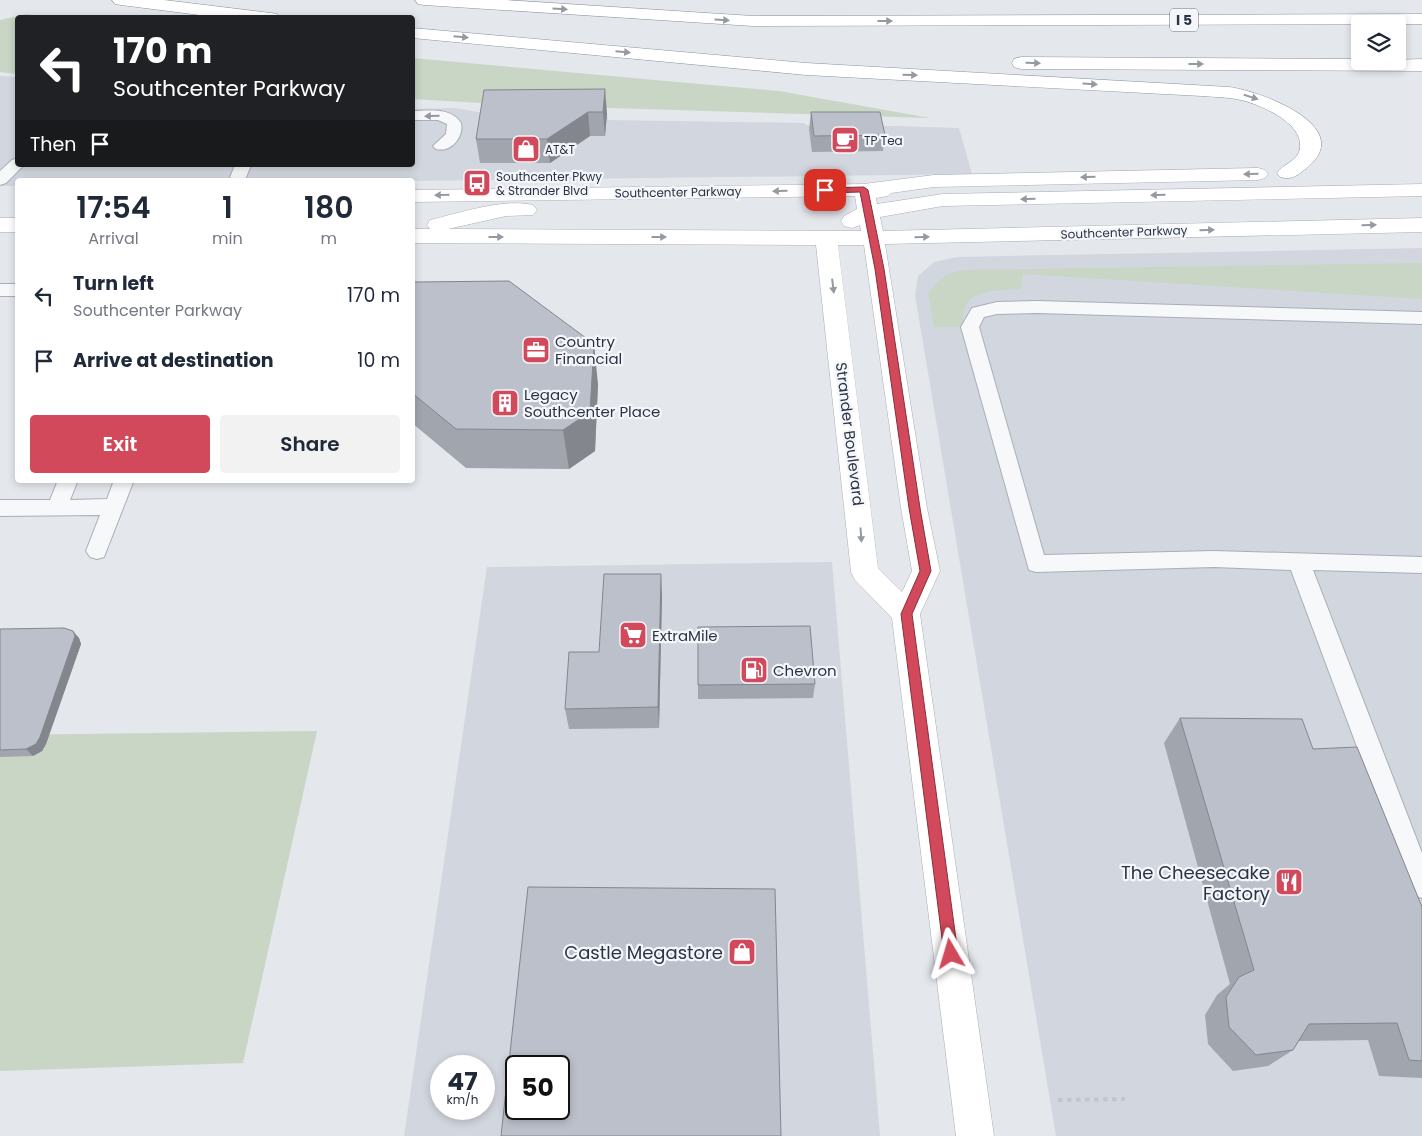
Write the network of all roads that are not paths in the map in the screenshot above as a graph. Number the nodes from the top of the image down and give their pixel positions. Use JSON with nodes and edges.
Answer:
{"nodes":[{"id":1,"x":121,"y":0,"type":"edge"},
{"id":2,"x":424,"y":0,"type":"edge"},
{"id":3,"x":246,"y":15,"type":"edge"},
{"id":4,"x":1422,"y":19,"type":"edge"},
{"id":5,"x":946,"y":21,"type":"junction"},
{"id":6,"x":1351,"y":31,"type":"edge"},
{"id":7,"x":1406,"y":32,"type":"edge"},
{"id":8,"x":415,"y":33,"type":"edge"},
{"id":9,"x":1422,"y":33,"type":"edge"},
{"id":10,"x":652,"y":55,"type":"junction"},
{"id":11,"x":1422,"y":65,"type":"edge"},
{"id":12,"x":415,"y":116,"type":"edge"},
{"id":13,"x":441,"y":146,"type":"dead end"},
{"id":14,"x":15,"y":166,"type":"edge"},
{"id":15,"x":1287,"y":173,"type":"junction"},
{"id":16,"x":1422,"y":174,"type":"edge"},
{"id":17,"x":0,"y":180,"type":"edge"},
{"id":18,"x":864,"y":190,"type":"junction"},
{"id":19,"x":1422,"y":190,"type":"edge"},
{"id":20,"x":572,"y":193,"type":"junction"},
{"id":21,"x":415,"y":196,"type":"edge"},
{"id":22,"x":943,"y":200,"type":"junction"},
{"id":23,"x":1422,"y":209,"type":"edge"},
{"id":24,"x":868,"y":212,"type":"junction"},
{"id":25,"x":1422,"y":224,"type":"edge"},
{"id":26,"x":15,"y":225,"type":"edge"},
{"id":27,"x":0,"y":226,"type":"edge"},
{"id":28,"x":415,"y":230,"type":"edge"},
{"id":29,"x":415,"y":236,"type":"edge"},
{"id":30,"x":826,"y":238,"type":"junction"},
{"id":31,"x":873,"y":238,"type":"junction"},
{"id":32,"x":0,"y":290,"type":"edge"},
{"id":33,"x":15,"y":290,"type":"edge"},
{"id":34,"x":1422,"y":318,"type":"edge"},
{"id":35,"x":67,"y":483,"type":"edge"},
{"id":36,"x":123,"y":483,"type":"edge"},
{"id":37,"x":114,"y":507,"type":"junction"},
{"id":38,"x":0,"y":508,"type":"edge"},
{"id":39,"x":57,"y":508,"type":"junction"},
{"id":40,"x":97,"y":551,"type":"dead end"},
{"id":41,"x":1298,"y":560,"type":"junction"},
{"id":42,"x":1422,"y":565,"type":"edge"},
{"id":43,"x":906,"y":614,"type":"junction"},
{"id":44,"x":1422,"y":886,"type":"edge"},
{"id":45,"x":975,"y":1136,"type":"edge"}],
"edges":[{"from":1,"to":3,"type":"main road"},
{"from":2,"to":5,"type":"main road","number":"I 5","one_way":true},
{"from":4,"to":5,"type":"main road","number":"I 5"},
{"from":5,"to":6,"type":"main road","number":"I 5"},
{"from":7,"to":9,"type":"main road"},
{"from":8,"to":10,"type":"main road","one_way":true},
{"from":10,"to":11,"type":"main road","one_way":true},
{"from":10,"to":15,"type":"main road","one_way":true},
{"from":13,"to":12,"type":"lane","one_way":true},
{"from":14,"to":17,"type":"lane"},
{"from":15,"to":16,"type":"main road"},
{"from":15,"to":18,"type":"main road","one_way":true},
{"from":18,"to":20,"type":"main road","name":"Southcenter Parkway","one_way":true},
{"from":18,"to":22,"type":"main road","name":"Southcenter Parkway"},
{"from":18,"to":24,"type":"main road"},
{"from":19,"to":22,"type":"main road","name":"Southcenter Parkway","one_way":true},
{"from":20,"to":21,"type":"main road","name":"Southcenter Parkway","one_way":true},
{"from":20,"to":28,"type":"main road"},
{"from":22,"to":24,"type":"main road","name":"Southcenter Parkway"},
{"from":23,"to":24,"type":"main road"},
{"from":24,"to":30,"type":"main road","name":"Southcenter Parkway"},
{"from":24,"to":31,"type":"main road"},
{"from":31,"to":25,"type":"main road","name":"Southcenter Parkway","one_way":true},
{"from":26,"to":27,"type":"main road"},
{"from":29,"to":30,"type":"main road","name":"Southcenter Parkway","one_way":true},
{"from":30,"to":31,"type":"main road","name":"Southcenter Parkway"},
{"from":30,"to":43,"type":"main road","name":"Strander Boulevard","one_way":true},
{"from":31,"to":43,"type":"main road"},
{"from":32,"to":33,"type":"lane"},
{"from":34,"to":41,"type":"lane"},
{"from":35,"to":39,"type":"lane"},
{"from":36,"to":37,"type":"lane"},
{"from":37,"to":39,"type":"lane"},
{"from":37,"to":40,"type":"lane"},
{"from":38,"to":39,"type":"lane"},
{"from":41,"to":42,"type":"lane"},
{"from":41,"to":44,"type":"lane"},
{"from":43,"to":45,"type":"main road"}]}
